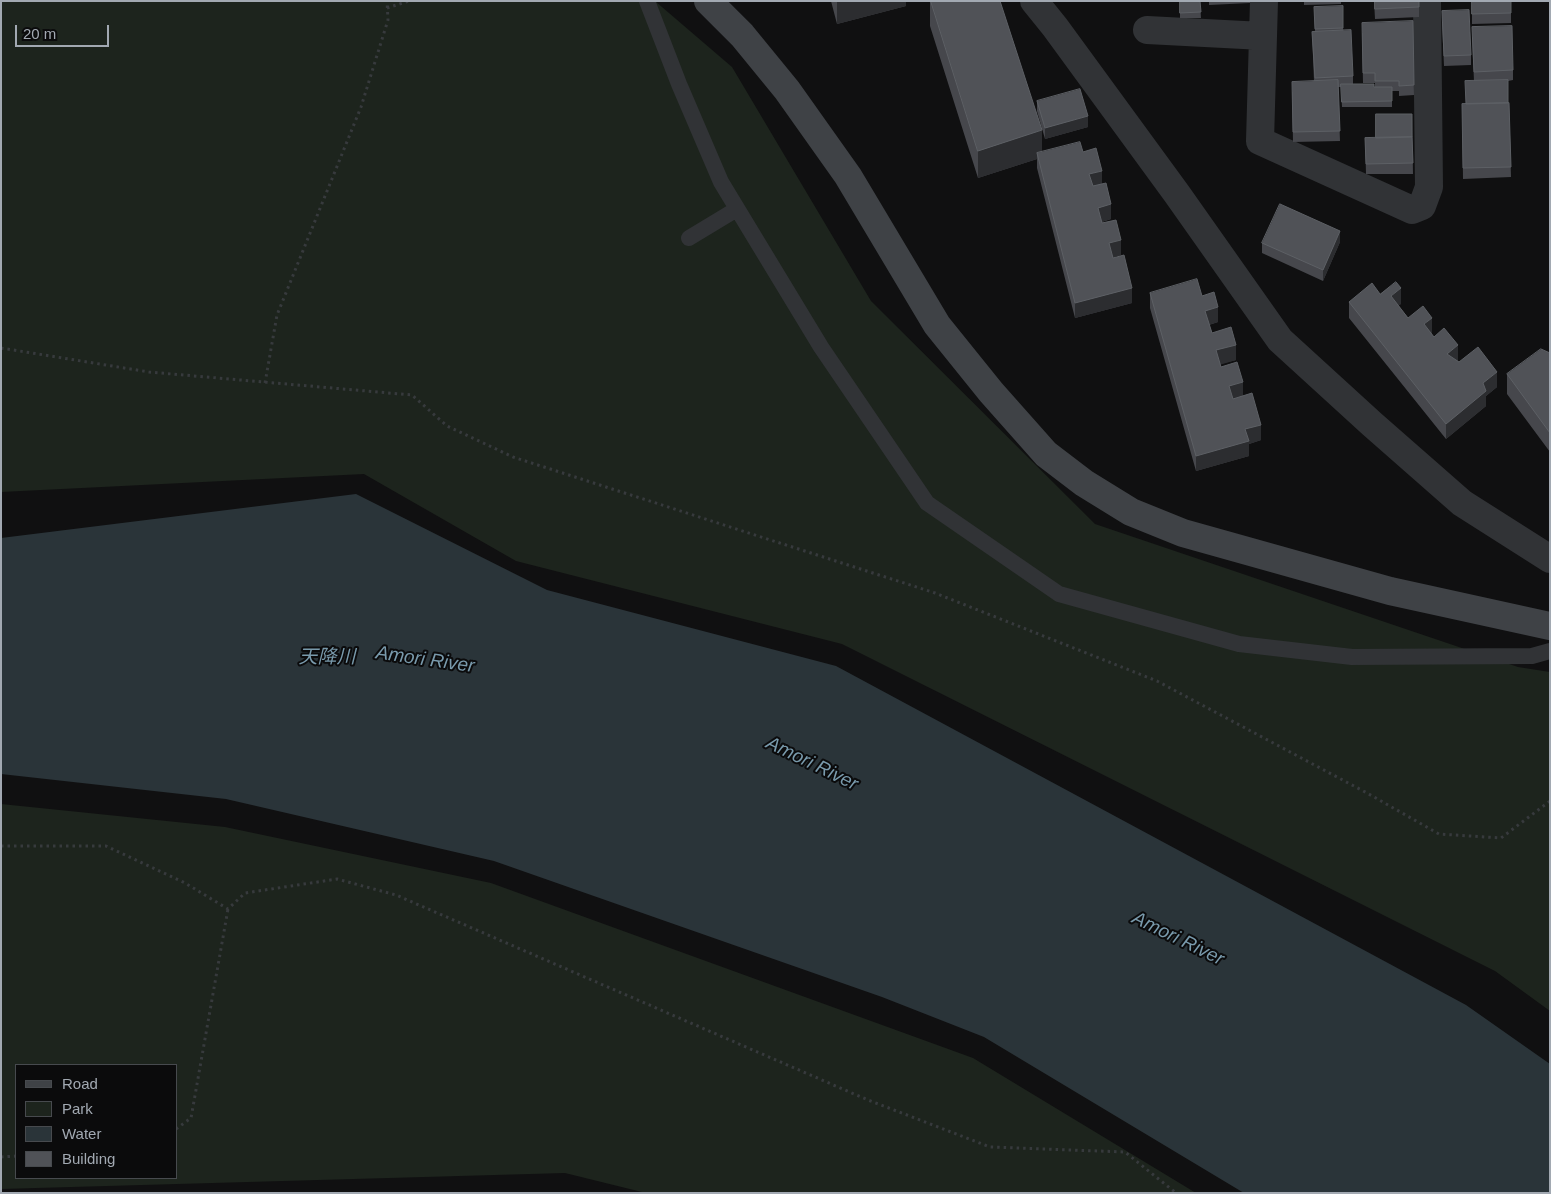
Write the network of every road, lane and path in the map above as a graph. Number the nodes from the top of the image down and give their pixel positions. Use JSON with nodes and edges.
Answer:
{"nodes":[{"id":1,"x":387,"y":1,"type":"edge"},
{"id":2,"x":409,"y":1,"type":"edge"},
{"id":3,"x":647,"y":1,"type":"edge"},
{"id":4,"x":708,"y":1,"type":"edge"},
{"id":5,"x":1034,"y":1,"type":"edge"},
{"id":6,"x":1264,"y":1,"type":"edge"},
{"id":7,"x":1427,"y":1,"type":"edge"},
{"id":8,"x":387,"y":8,"type":"junction"},
{"id":9,"x":1148,"y":30,"type":"dead end"},
{"id":10,"x":1263,"y":36,"type":"junction"},
{"id":11,"x":737,"y":209,"type":"junction"},
{"id":12,"x":689,"y":238,"type":"dead end"},
{"id":13,"x":1,"y":348,"type":"edge"},
{"id":14,"x":265,"y":383,"type":"junction"},
{"id":15,"x":1550,"y":559,"type":"edge"},
{"id":16,"x":1550,"y":626,"type":"edge"},
{"id":17,"x":1550,"y":651,"type":"edge"},
{"id":18,"x":1550,"y":801,"type":"edge"},
{"id":19,"x":1,"y":846,"type":"edge"},
{"id":20,"x":228,"y":909,"type":"junction"},
{"id":21,"x":178,"y":1128,"type":"edge"},
{"id":22,"x":15,"y":1156,"type":"edge"},
{"id":23,"x":1,"y":1157,"type":"edge"},
{"id":24,"x":1176,"y":1193,"type":"edge"}],
"edges":[{"from":1,"to":8,"type":"path"},
{"from":2,"to":8,"type":"path"},
{"from":3,"to":11,"type":"lane"},
{"from":4,"to":16,"type":"street"},
{"from":5,"to":15,"type":"street"},
{"from":6,"to":10,"type":"street"},
{"from":7,"to":10,"type":"street"},
{"from":8,"to":14,"type":"path"},
{"from":9,"to":10,"type":"street"},
{"from":11,"to":12,"type":"lane"},
{"from":11,"to":17,"type":"lane"},
{"from":13,"to":14,"type":"path"},
{"from":14,"to":18,"type":"path"},
{"from":19,"to":20,"type":"path"},
{"from":20,"to":21,"type":"path"},
{"from":20,"to":24,"type":"path"},
{"from":22,"to":23,"type":"path"}]}
